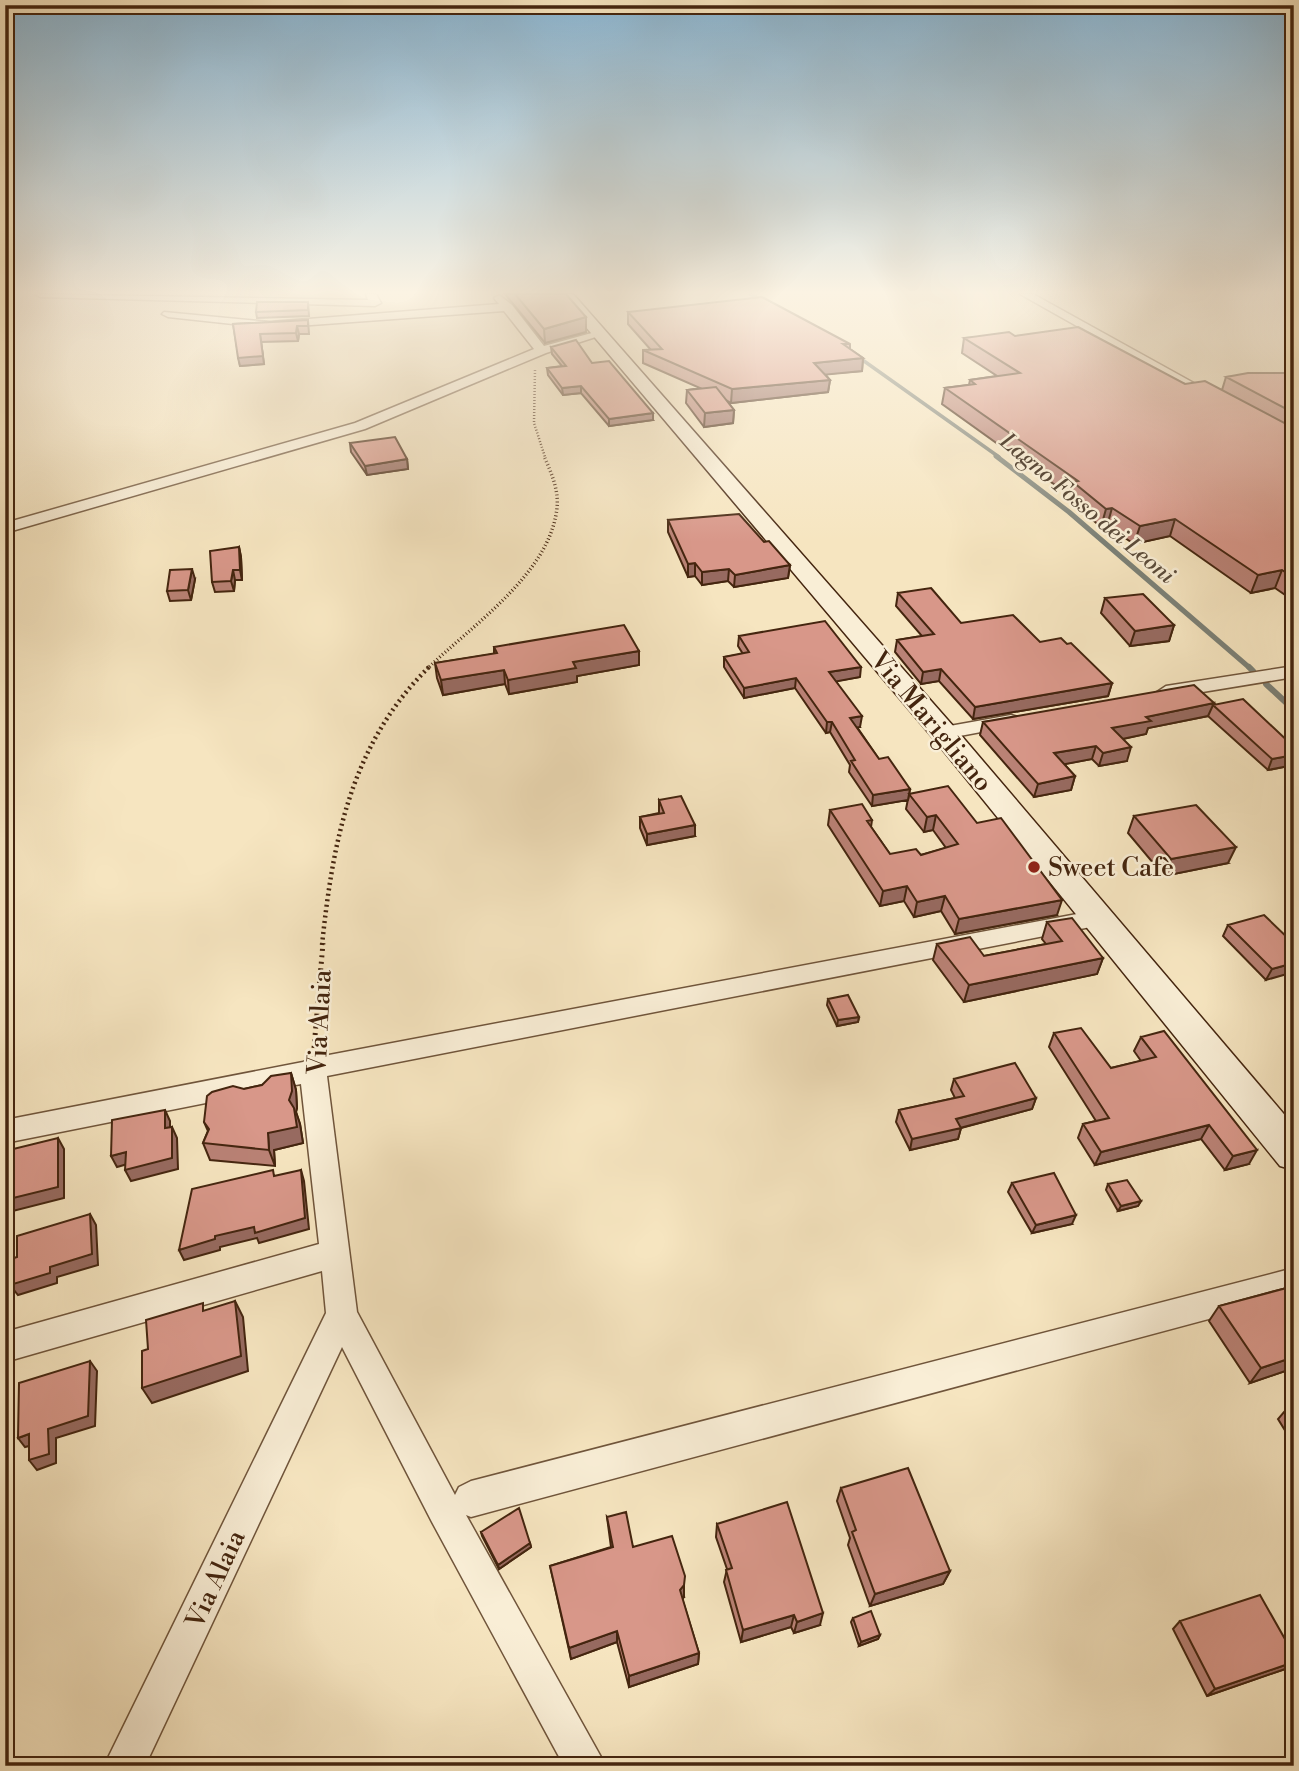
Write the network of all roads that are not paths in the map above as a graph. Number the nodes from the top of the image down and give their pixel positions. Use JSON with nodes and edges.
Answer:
{"nodes":[{"id":1,"x":478,"y":377,"type":"edge"},
{"id":2,"x":636,"y":377,"type":"edge"},
{"id":3,"x":1176,"y":377,"type":"edge"},
{"id":4,"x":1220,"y":401,"type":"edge"},
{"id":5,"x":5,"y":528,"type":"edge"},
{"id":6,"x":1294,"y":671,"type":"edge"},
{"id":7,"x":1142,"y":696,"type":"edge"},
{"id":8,"x":1033,"y":717,"type":"edge"},
{"id":9,"x":944,"y":733,"type":"junction"},
{"id":10,"x":1098,"y":918,"type":"junction"},
{"id":11,"x":313,"y":1069,"type":"junction"},
{"id":12,"x":5,"y":1132,"type":"edge"},
{"id":13,"x":1294,"y":1154,"type":"edge"},
{"id":14,"x":335,"y":1252,"type":"junction"},
{"id":15,"x":1294,"y":1282,"type":"edge"},
{"id":16,"x":342,"y":1314,"type":"junction"},
{"id":17,"x":5,"y":1347,"type":"edge"},
{"id":18,"x":471,"y":1499,"type":"dead end"},
{"id":19,"x":124,"y":1766,"type":"edge"},
{"id":20,"x":586,"y":1766,"type":"edge"}],
"edges":[{"from":1,"to":5,"type":"street"},
{"from":2,"to":9,"type":"street","name":"Via Marigliano"},
{"from":3,"to":4,"type":"street"},
{"from":6,"to":7,"type":"street"},
{"from":8,"to":9,"type":"street"},
{"from":9,"to":10,"type":"street","name":"Via Marigliano"},
{"from":10,"to":11,"type":"street"},
{"from":10,"to":13,"type":"street","name":"Via Marigliano"},
{"from":11,"to":12,"type":"street"},
{"from":11,"to":14,"type":"street","name":"Via Alaia"},
{"from":14,"to":16,"type":"street","name":"Via Alaia"},
{"from":14,"to":17,"type":"street"},
{"from":15,"to":18,"type":"street"},
{"from":16,"to":19,"type":"street","name":"Via Alaia"},
{"from":16,"to":20,"type":"street"}]}
